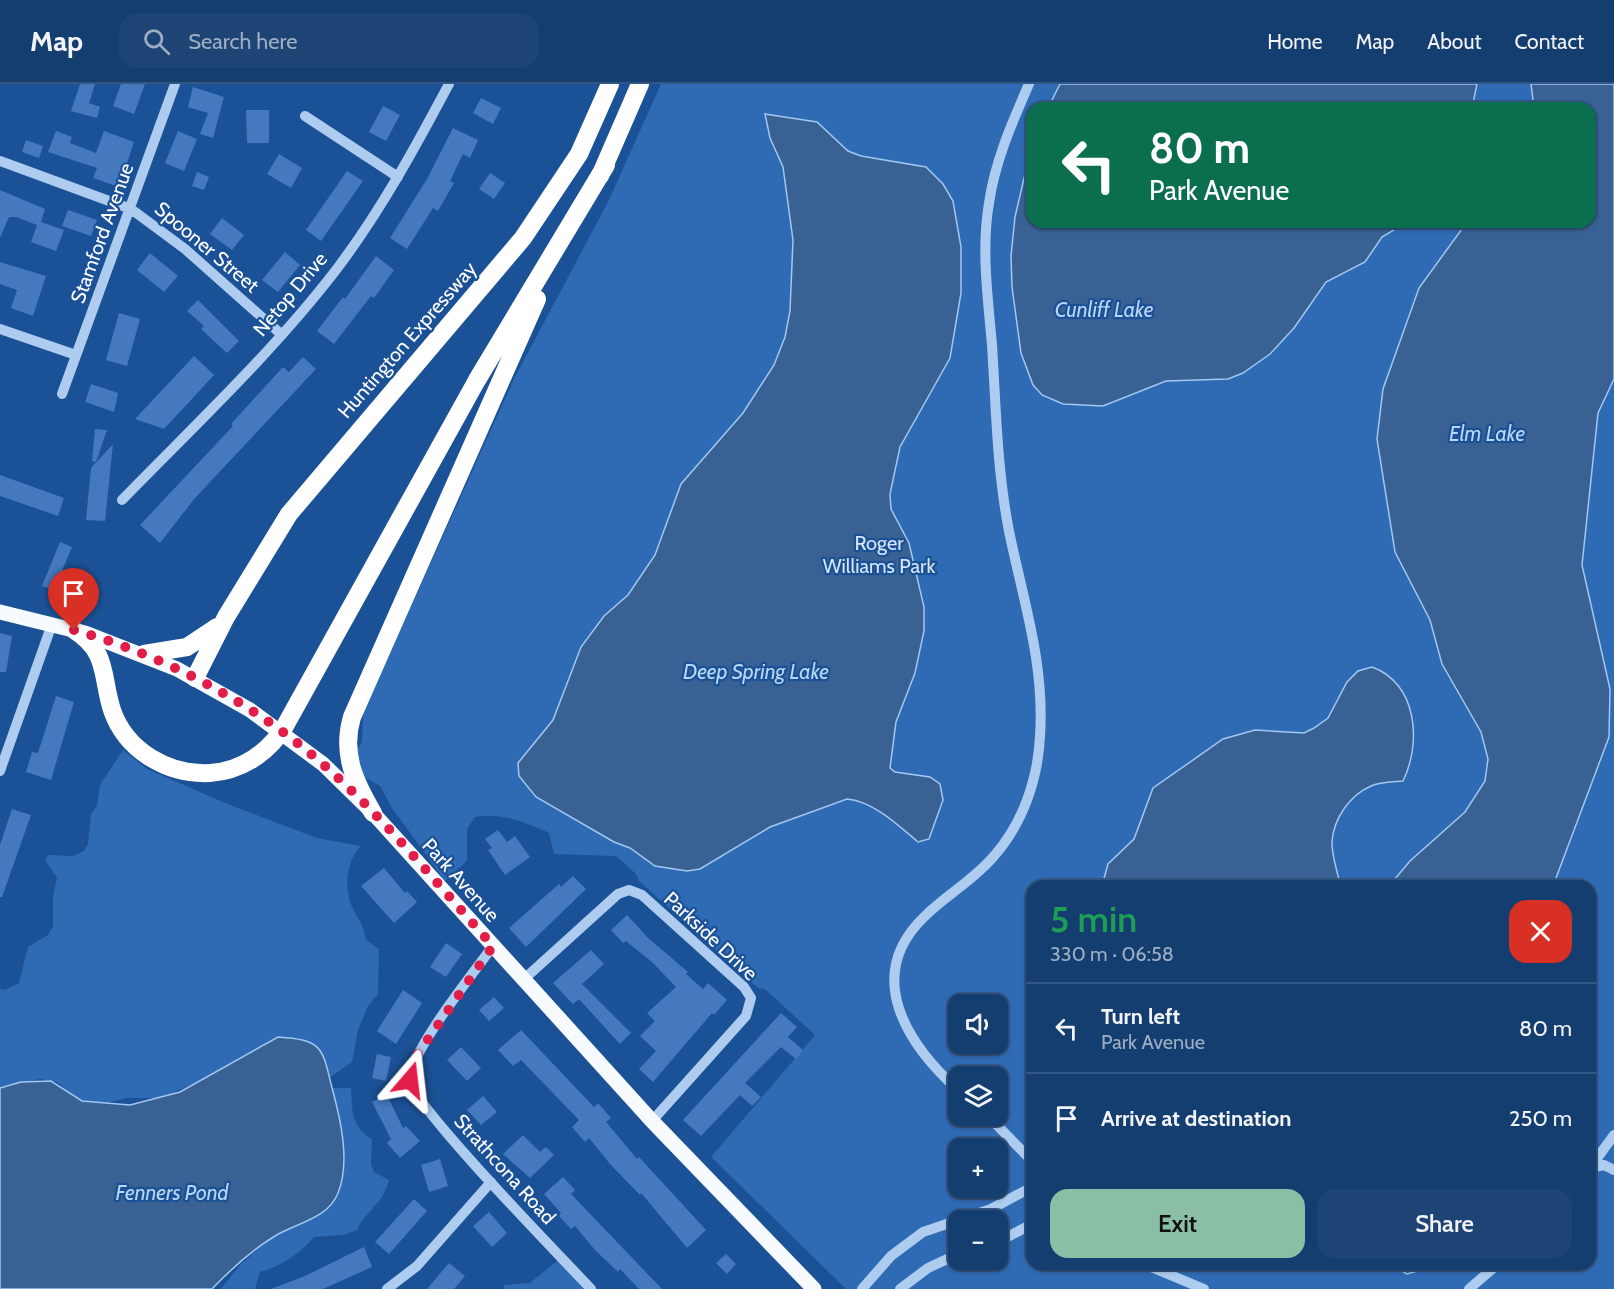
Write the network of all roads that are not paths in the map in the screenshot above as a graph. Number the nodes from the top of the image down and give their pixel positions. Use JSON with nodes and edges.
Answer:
{"nodes":[{"id":1,"x":175,"y":84,"type":"edge"},
{"id":2,"x":449,"y":84,"type":"edge"},
{"id":3,"x":610,"y":84,"type":"edge"},
{"id":4,"x":640,"y":84,"type":"edge"},
{"id":5,"x":1029,"y":84,"type":"edge"},
{"id":6,"x":305,"y":116,"type":"dead end"},
{"id":7,"x":0,"y":161,"type":"edge"},
{"id":8,"x":606,"y":165,"type":"junction"},
{"id":9,"x":398,"y":177,"type":"junction"},
{"id":10,"x":131,"y":209,"type":"junction"},
{"id":11,"x":0,"y":330,"type":"edge"},
{"id":12,"x":282,"y":335,"type":"junction"},
{"id":13,"x":76,"y":356,"type":"junction"},
{"id":14,"x":62,"y":394,"type":"dead end"},
{"id":15,"x":122,"y":500,"type":"dead end"},
{"id":16,"x":0,"y":612,"type":"edge"},
{"id":17,"x":226,"y":617,"type":"junction"},
{"id":18,"x":52,"y":624,"type":"junction"},
{"id":19,"x":74,"y":630,"type":"junction"},
{"id":20,"x":144,"y":654,"type":"junction"},
{"id":21,"x":195,"y":678,"type":"junction"},
{"id":22,"x":0,"y":771,"type":"edge"},
{"id":23,"x":373,"y":813,"type":"junction"},
{"id":24,"x":493,"y":946,"type":"junction"},
{"id":25,"x":523,"y":980,"type":"junction"},
{"id":26,"x":948,"y":1080,"type":"edge"},
{"id":27,"x":652,"y":1121,"type":"junction"},
{"id":28,"x":998,"y":1126,"type":"edge"},
{"id":29,"x":1614,"y":1136,"type":"edge"},
{"id":30,"x":1026,"y":1155,"type":"edge"},
{"id":31,"x":1596,"y":1160,"type":"edge"},
{"id":32,"x":1596,"y":1167,"type":"edge"},
{"id":33,"x":1614,"y":1170,"type":"edge"},
{"id":34,"x":491,"y":1182,"type":"junction"},
{"id":35,"x":1026,"y":1190,"type":"edge"},
{"id":36,"x":1026,"y":1227,"type":"edge"},
{"id":37,"x":1008,"y":1237,"type":"edge"},
{"id":38,"x":948,"y":1259,"type":"edge"},
{"id":39,"x":1158,"y":1270,"type":"edge"},
{"id":40,"x":1491,"y":1270,"type":"edge"},
{"id":41,"x":390,"y":1288,"type":"edge"},
{"id":42,"x":591,"y":1289,"type":"edge"},
{"id":43,"x":813,"y":1289,"type":"edge"},
{"id":44,"x":861,"y":1289,"type":"edge"},
{"id":45,"x":900,"y":1289,"type":"edge"},
{"id":46,"x":1204,"y":1289,"type":"edge"},
{"id":47,"x":1469,"y":1289,"type":"edge"}],
"edges":[{"from":1,"to":10,"type":"street","name":"Stamford Avenue"},
{"from":2,"to":9,"type":"street","name":"Netop Drive"},
{"from":3,"to":17,"type":"highway","name":"Huntington Expressway"},
{"from":4,"to":8,"type":"highway"},
{"from":5,"to":26,"type":"street"},
{"from":6,"to":9,"type":"street"},
{"from":7,"to":10,"type":"street","name":"Spooner Street"},
{"from":8,"to":19,"type":"highway"},
{"from":8,"to":23,"type":"highway"},
{"from":9,"to":12,"type":"street","name":"Netop Drive"},
{"from":10,"to":12,"type":"street","name":"Spooner Street"},
{"from":10,"to":13,"type":"street","name":"Stamford Avenue"},
{"from":11,"to":13,"type":"street"},
{"from":12,"to":15,"type":"street","name":"Netop Drive"},
{"from":13,"to":14,"type":"street","name":"Stamford Avenue"},
{"from":16,"to":18,"type":"main road","name":"Park Avenue"},
{"from":17,"to":20,"type":"highway"},
{"from":17,"to":21,"type":"highway","name":"Huntington Expressway"},
{"from":18,"to":19,"type":"main road","name":"Park Avenue"},
{"from":18,"to":22,"type":"street"},
{"from":19,"to":20,"type":"main road","name":"Park Avenue"},
{"from":20,"to":21,"type":"main road","name":"Park Avenue"},
{"from":21,"to":23,"type":"main road","name":"Park Avenue"},
{"from":23,"to":24,"type":"main road","name":"Park Avenue"},
{"from":24,"to":25,"type":"main road","name":"Park Avenue"},
{"from":24,"to":34,"type":"street","name":"Strathcona Road"},
{"from":25,"to":27,"type":"main road","name":"Park Avenue"},
{"from":25,"to":27,"type":"street","name":"Parkside Drive"},
{"from":27,"to":43,"type":"main road","name":"Park Avenue"},
{"from":28,"to":30,"type":"street"},
{"from":29,"to":31,"type":"street"},
{"from":32,"to":33,"type":"street"},
{"from":34,"to":41,"type":"street"},
{"from":34,"to":42,"type":"street","name":"Strathcona Road"},
{"from":35,"to":44,"type":"street"},
{"from":36,"to":37,"type":"street"},
{"from":38,"to":45,"type":"street"},
{"from":39,"to":46,"type":"street"},
{"from":40,"to":47,"type":"street"}]}
